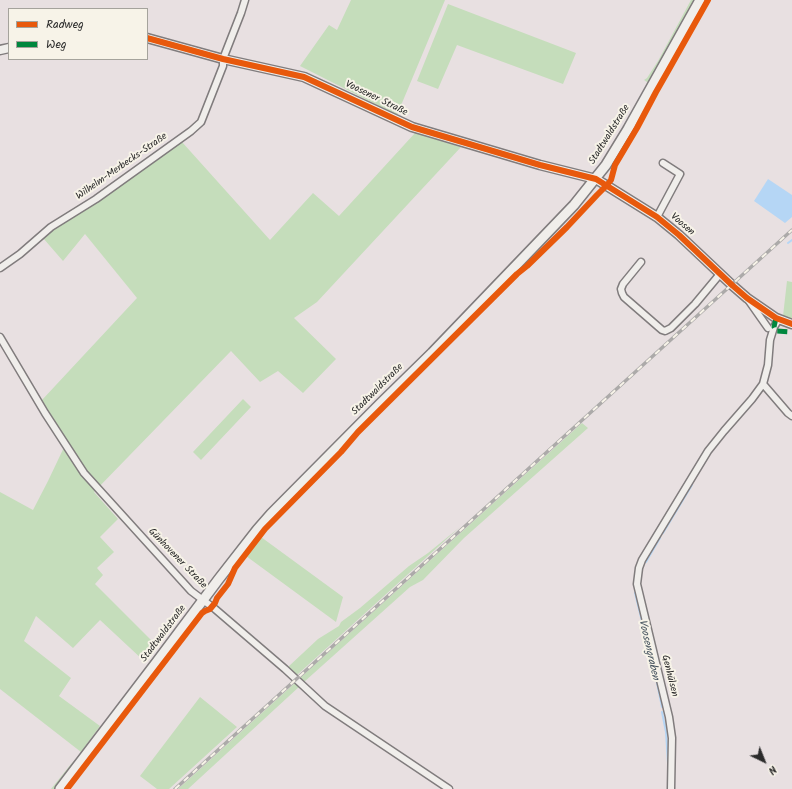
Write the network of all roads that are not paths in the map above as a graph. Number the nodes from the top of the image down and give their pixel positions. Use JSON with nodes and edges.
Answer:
{"nodes":[{"id":1,"x":245,"y":0,"type":"edge"},
{"id":2,"x":700,"y":0,"type":"edge"},
{"id":3,"x":148,"y":38,"type":"edge"},
{"id":4,"x":223,"y":59,"type":"junction"},
{"id":5,"x":663,"y":163,"type":"dead end"},
{"id":6,"x":596,"y":179,"type":"junction"},
{"id":7,"x":657,"y":217,"type":"junction"},
{"id":8,"x":642,"y":262,"type":"dead end"},
{"id":9,"x":0,"y":268,"type":"edge"},
{"id":10,"x":720,"y":274,"type":"junction"},
{"id":11,"x":747,"y":298,"type":"junction"},
{"id":12,"x":771,"y":314,"type":"junction"},
{"id":13,"x":779,"y":319,"type":"junction"},
{"id":14,"x":792,"y":324,"type":"edge"},
{"id":15,"x":768,"y":328,"type":"junction"},
{"id":16,"x":0,"y":337,"type":"edge"},
{"id":17,"x":770,"y":340,"type":"junction"},
{"id":18,"x":763,"y":384,"type":"junction"},
{"id":19,"x":792,"y":416,"type":"edge"},
{"id":20,"x":203,"y":600,"type":"junction"},
{"id":21,"x":60,"y":789,"type":"edge"},
{"id":22,"x":449,"y":789,"type":"edge"},
{"id":23,"x":671,"y":789,"type":"edge"}],
"edges":[{"from":1,"to":4,"type":"street"},
{"from":2,"to":6,"type":"main road","name":"Stadtwaldstraße"},
{"from":3,"to":4,"type":"street","name":"Voosener Straße"},
{"from":4,"to":6,"type":"street","name":"Voosener Straße"},
{"from":4,"to":9,"type":"street","name":"Wilhelm-Merbecks-Straße"},
{"from":5,"to":7,"type":"street","name":"Voosen"},
{"from":6,"to":7,"type":"street","name":"Voosen"},
{"from":6,"to":20,"type":"main road","name":"Stadtwaldstraße"},
{"from":7,"to":10,"type":"street","name":"Voosen"},
{"from":8,"to":10,"type":"street"},
{"from":10,"to":11,"type":"street","name":"Voosen"},
{"from":11,"to":12,"type":"street"},
{"from":11,"to":15,"type":"street","name":"Voosen"},
{"from":12,"to":13,"type":"street"},
{"from":12,"to":15,"type":"street"},
{"from":13,"to":14,"type":"street"},
{"from":13,"to":17,"type":"street"},
{"from":15,"to":17,"type":"street"},
{"from":16,"to":20,"type":"street","name":"Günhovener Straße"},
{"from":17,"to":18,"type":"street"},
{"from":18,"to":19,"type":"street"},
{"from":18,"to":23,"type":"street","name":"Genhülsen"},
{"from":20,"to":21,"type":"main road","name":"Stadtwaldstraße"},
{"from":20,"to":22,"type":"street","name":"Günhovener Straße"}]}
